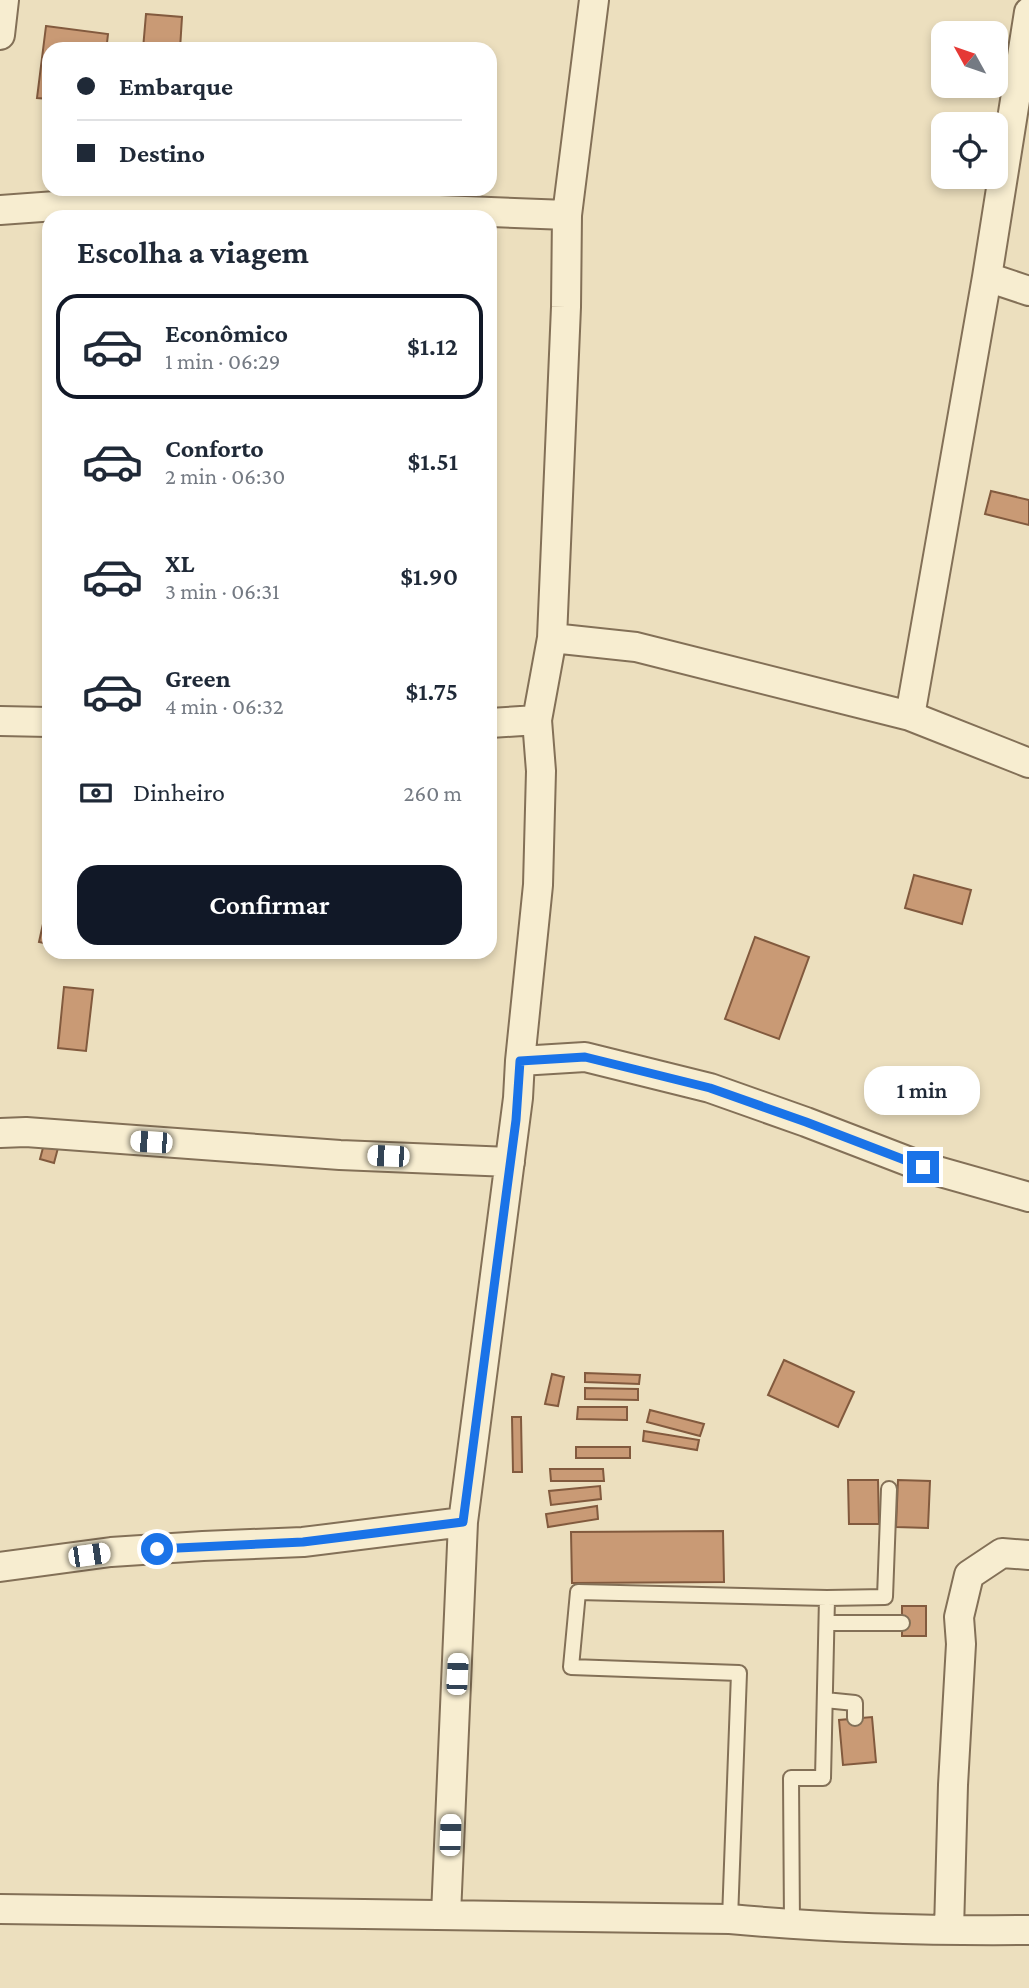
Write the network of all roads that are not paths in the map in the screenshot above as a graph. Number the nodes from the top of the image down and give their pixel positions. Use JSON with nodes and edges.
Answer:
{"nodes":[{"id":1,"x":4,"y":0,"type":"edge"},
{"id":2,"x":594,"y":0,"type":"edge"},
{"id":3,"x":1029,"y":12,"type":"edge"},
{"id":4,"x":0,"y":35,"type":"edge"},
{"id":5,"x":0,"y":210,"type":"edge"},
{"id":6,"x":439,"y":210,"type":"edge"},
{"id":7,"x":497,"y":212,"type":"edge"},
{"id":8,"x":567,"y":215,"type":"junction"},
{"id":9,"x":987,"y":277,"type":"junction"},
{"id":10,"x":1029,"y":291,"type":"edge"},
{"id":11,"x":552,"y":638,"type":"junction"},
{"id":12,"x":910,"y":716,"type":"junction"},
{"id":13,"x":537,"y":720,"type":"junction"},
{"id":14,"x":0,"y":721,"type":"edge"},
{"id":15,"x":42,"y":722,"type":"edge"},
{"id":16,"x":497,"y":723,"type":"edge"},
{"id":17,"x":1029,"y":763,"type":"edge"},
{"id":18,"x":520,"y":1061,"type":"junction"},
{"id":19,"x":0,"y":1133,"type":"edge"},
{"id":20,"x":510,"y":1162,"type":"junction"},
{"id":21,"x":1029,"y":1197,"type":"edge"},
{"id":22,"x":889,"y":1489,"type":"dead end"},
{"id":23,"x":463,"y":1522,"type":"junction"},
{"id":24,"x":1029,"y":1555,"type":"edge"},
{"id":25,"x":0,"y":1567,"type":"edge"},
{"id":26,"x":827,"y":1598,"type":"junction"},
{"id":27,"x":827,"y":1623,"type":"junction"},
{"id":28,"x":902,"y":1623,"type":"dead end"},
{"id":29,"x":825,"y":1700,"type":"junction"},
{"id":30,"x":855,"y":1718,"type":"dead end"},
{"id":31,"x":0,"y":1909,"type":"edge"},
{"id":32,"x":446,"y":1915,"type":"junction"},
{"id":33,"x":730,"y":1919,"type":"junction"},
{"id":34,"x":792,"y":1924,"type":"junction"},
{"id":35,"x":949,"y":1930,"type":"junction"},
{"id":36,"x":1029,"y":1930,"type":"edge"}],
"edges":[{"from":1,"to":4,"type":"street"},
{"from":2,"to":8,"type":"street"},
{"from":3,"to":9,"type":"street"},
{"from":5,"to":6,"type":"street"},
{"from":7,"to":8,"type":"street"},
{"from":8,"to":11,"type":"street"},
{"from":9,"to":10,"type":"street"},
{"from":9,"to":12,"type":"street"},
{"from":11,"to":12,"type":"street"},
{"from":11,"to":13,"type":"street"},
{"from":12,"to":17,"type":"street"},
{"from":13,"to":16,"type":"street"},
{"from":13,"to":18,"type":"street"},
{"from":14,"to":15,"type":"street"},
{"from":18,"to":20,"type":"street"},
{"from":18,"to":21,"type":"street"},
{"from":19,"to":20,"type":"street"},
{"from":20,"to":23,"type":"street"},
{"from":22,"to":26,"type":"lane"},
{"from":23,"to":25,"type":"street"},
{"from":23,"to":32,"type":"street"},
{"from":24,"to":35,"type":"street"},
{"from":26,"to":27,"type":"lane"},
{"from":26,"to":33,"type":"lane"},
{"from":27,"to":28,"type":"lane"},
{"from":27,"to":29,"type":"lane"},
{"from":29,"to":30,"type":"lane"},
{"from":29,"to":34,"type":"lane"},
{"from":31,"to":32,"type":"street"},
{"from":32,"to":33,"type":"street"},
{"from":33,"to":34,"type":"street"},
{"from":34,"to":35,"type":"street"},
{"from":35,"to":36,"type":"street"}]}
